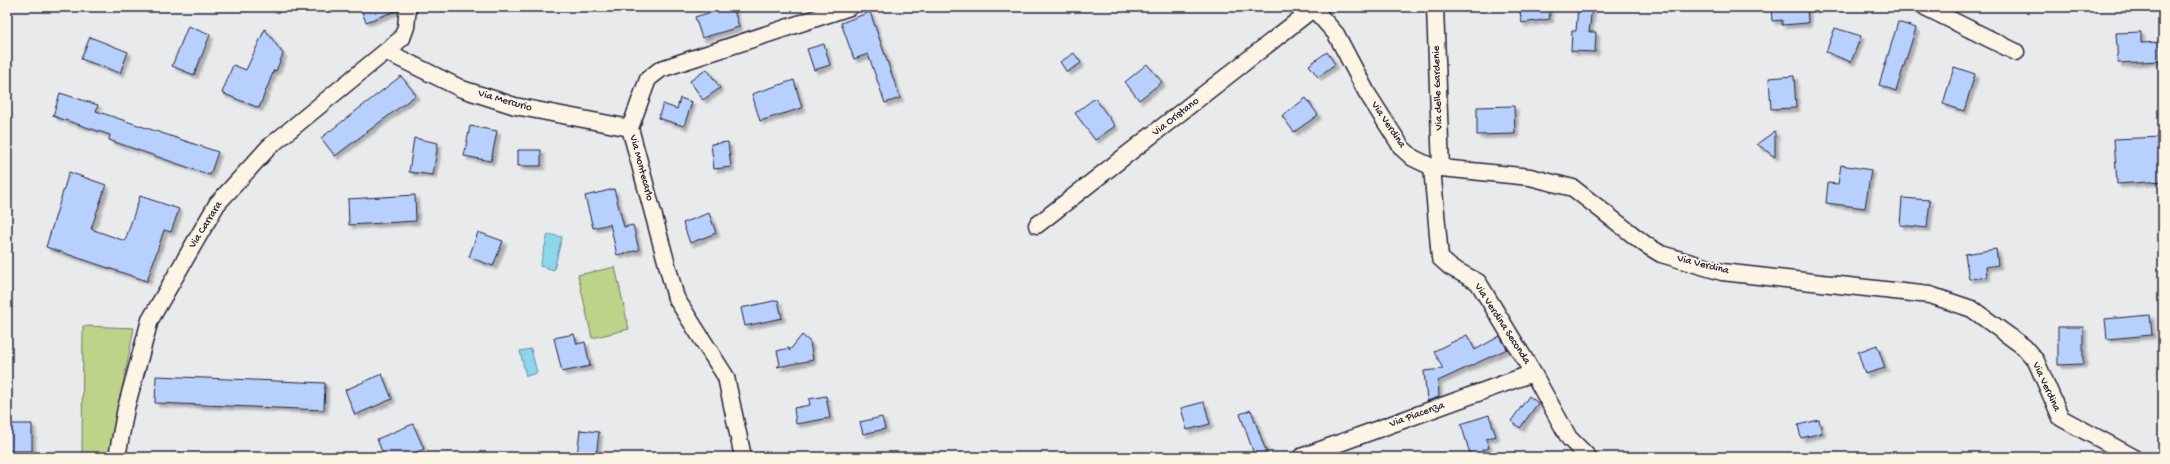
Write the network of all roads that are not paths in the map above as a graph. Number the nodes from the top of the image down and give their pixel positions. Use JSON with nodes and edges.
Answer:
{"nodes":[{"id":1,"x":408,"y":7,"type":"edge"},
{"id":2,"x":1435,"y":7,"type":"edge"},
{"id":3,"x":1925,"y":7,"type":"edge"},
{"id":4,"x":844,"y":8,"type":"edge"},
{"id":5,"x":1313,"y":8,"type":"edge"},
{"id":6,"x":387,"y":52,"type":"junction"},
{"id":7,"x":2016,"y":52,"type":"dead end"},
{"id":8,"x":630,"y":128,"type":"junction"},
{"id":9,"x":1437,"y":168,"type":"junction"},
{"id":10,"x":1037,"y":225,"type":"dead end"},
{"id":11,"x":1533,"y":373,"type":"junction"},
{"id":12,"x":117,"y":457,"type":"edge"},
{"id":13,"x":743,"y":457,"type":"edge"},
{"id":14,"x":1302,"y":457,"type":"edge"},
{"id":15,"x":1588,"y":457,"type":"edge"},
{"id":16,"x":2133,"y":457,"type":"edge"}],
"edges":[{"from":1,"to":6,"type":"street","name":"Via Carrara"},
{"from":2,"to":9,"type":"street","name":"Via delle Gardenie"},
{"from":3,"to":7,"type":"street"},
{"from":4,"to":8,"type":"street","name":"Via Montecarlo"},
{"from":5,"to":9,"type":"street","name":"Via Verdina"},
{"from":5,"to":10,"type":"street","name":"Via Oristano"},
{"from":6,"to":8,"type":"street","name":"Via Mercurio"},
{"from":6,"to":12,"type":"street","name":"Via Carrara"},
{"from":8,"to":13,"type":"street","name":"Via Montecarlo"},
{"from":9,"to":11,"type":"street","name":"Via Verdina Seconda"},
{"from":9,"to":16,"type":"street","name":"Via Verdina"},
{"from":11,"to":14,"type":"street","name":"Via Piacenza"},
{"from":11,"to":15,"type":"street","name":"Via Verdina Seconda"}]}
